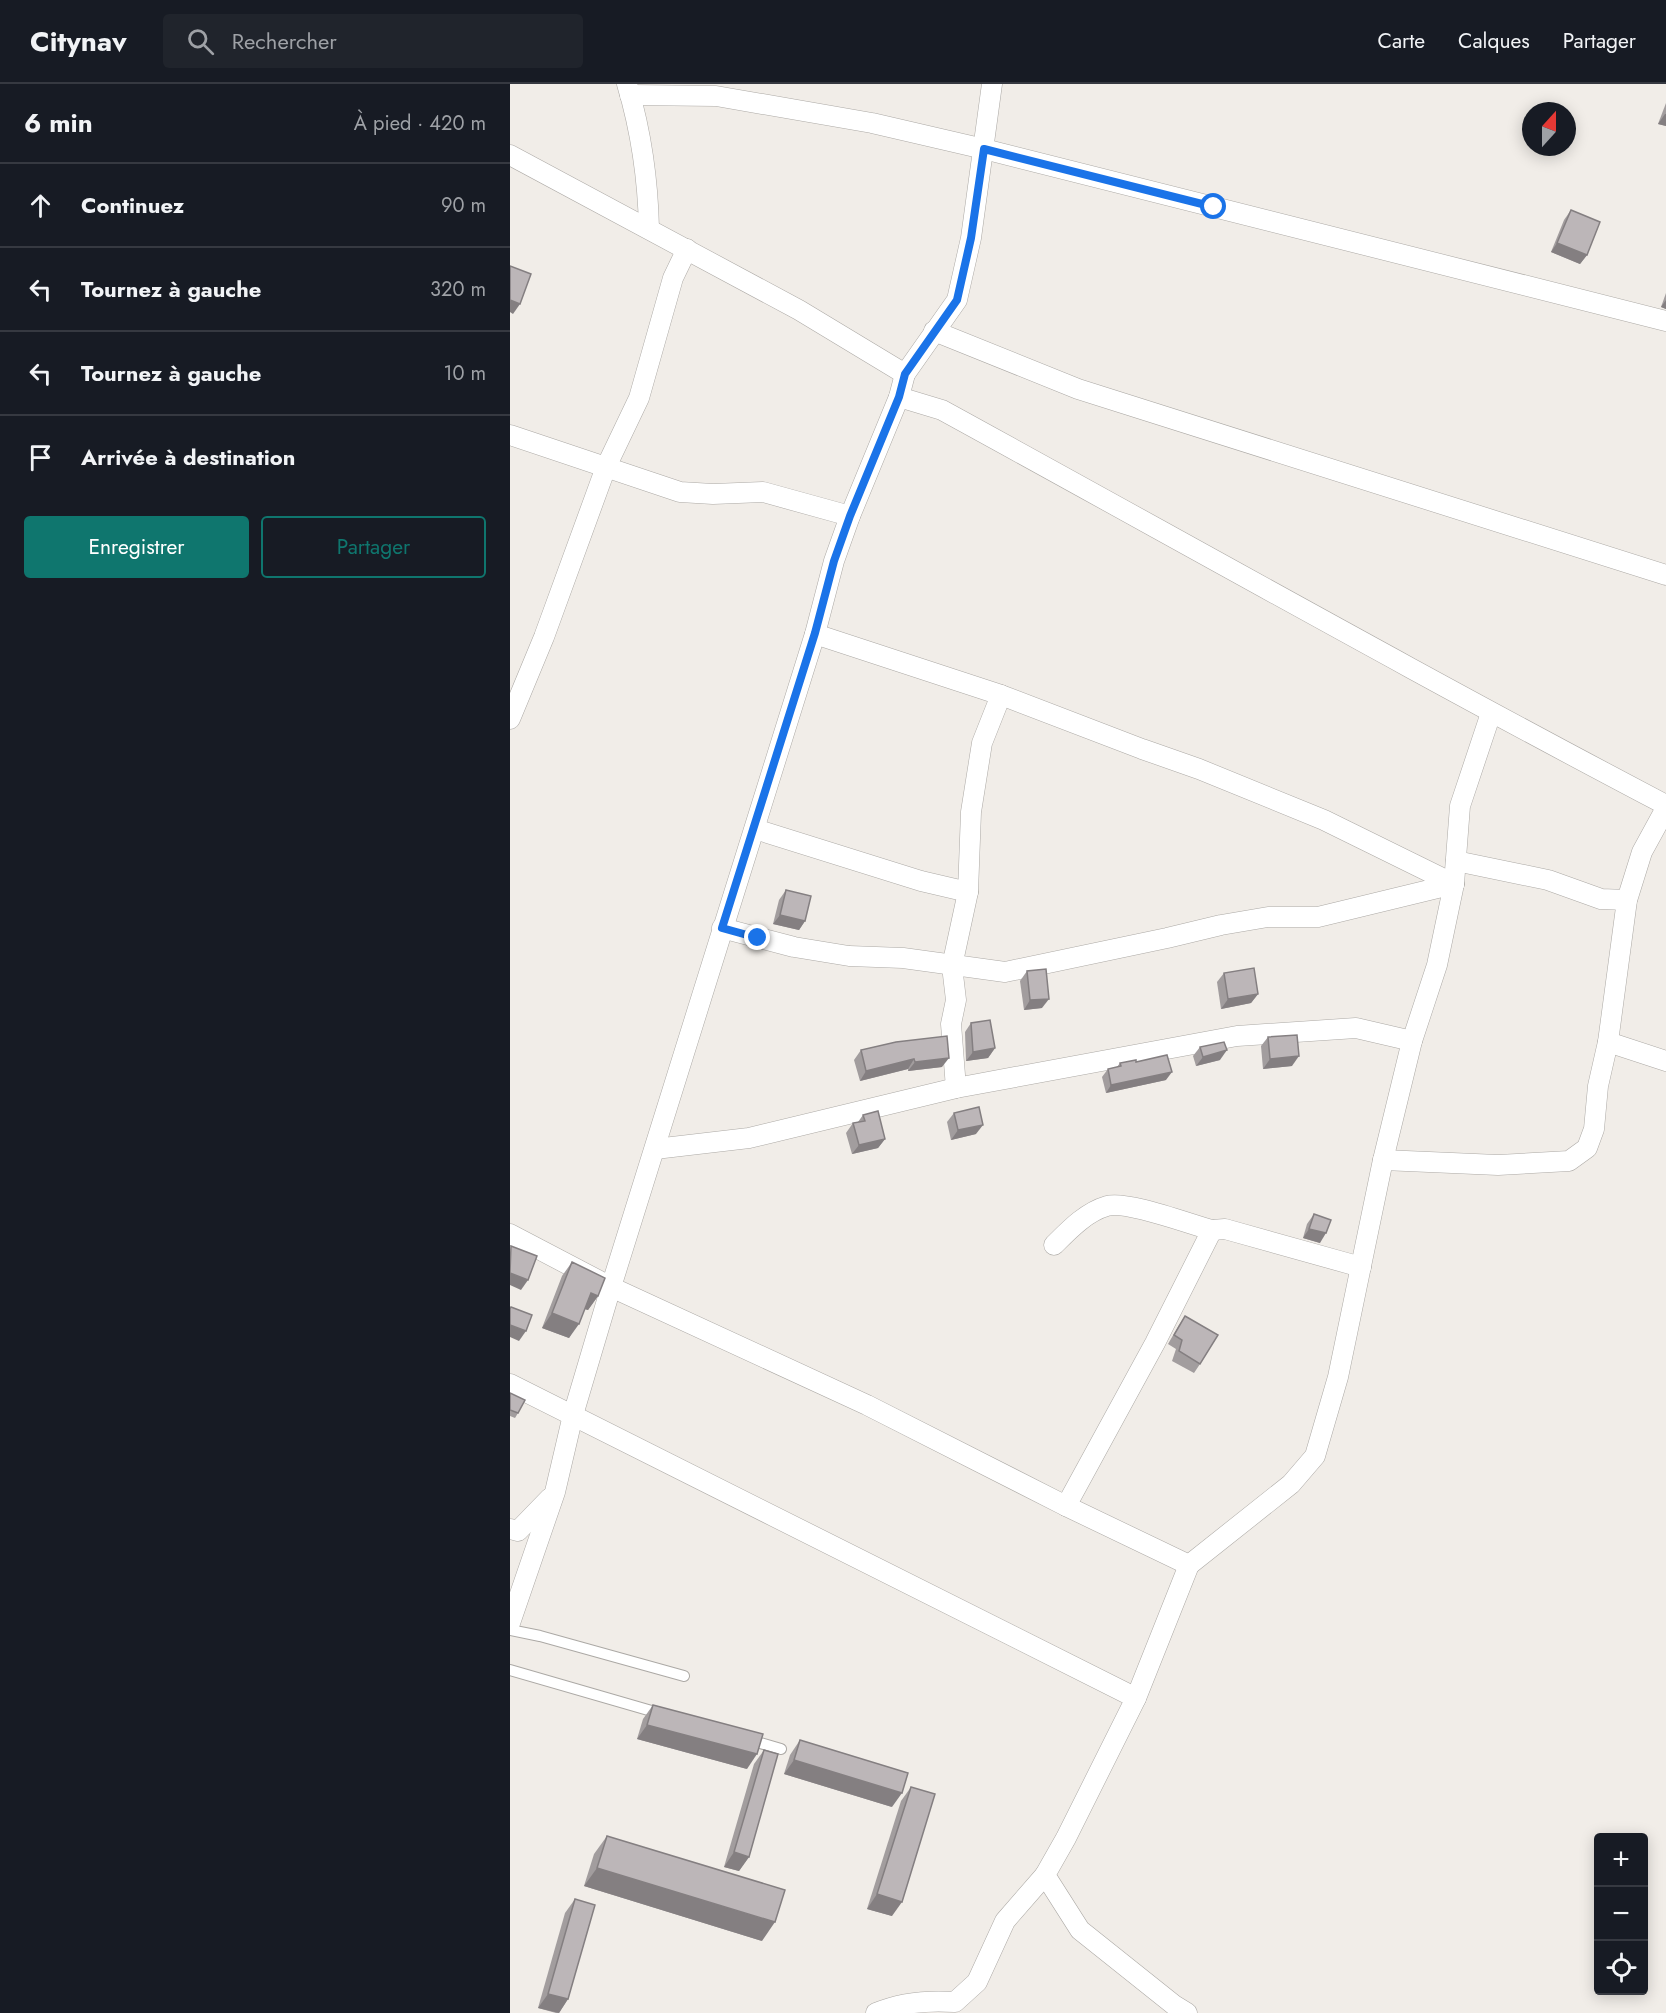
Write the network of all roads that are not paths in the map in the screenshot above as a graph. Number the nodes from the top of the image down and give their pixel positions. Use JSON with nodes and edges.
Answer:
{"nodes":[{"id":1,"x":992,"y":84,"type":"edge"},
{"id":2,"x":628,"y":90,"type":"edge"},
{"id":3,"x":984,"y":149,"type":"junction"},
{"id":4,"x":510,"y":155,"type":"edge"},
{"id":5,"x":649,"y":229,"type":"junction"},
{"id":6,"x":687,"y":249,"type":"junction"},
{"id":7,"x":1666,"y":321,"type":"edge"},
{"id":8,"x":934,"y":331,"type":"junction"},
{"id":9,"x":905,"y":374,"type":"junction"},
{"id":10,"x":899,"y":397,"type":"junction"},
{"id":11,"x":510,"y":435,"type":"edge"},
{"id":12,"x":606,"y":467,"type":"junction"},
{"id":13,"x":850,"y":516,"type":"junction"},
{"id":14,"x":1666,"y":575,"type":"edge"},
{"id":15,"x":815,"y":633,"type":"junction"},
{"id":16,"x":1001,"y":695,"type":"junction"},
{"id":17,"x":1491,"y":713,"type":"junction"},
{"id":18,"x":510,"y":719,"type":"edge"},
{"id":19,"x":1666,"y":806,"type":"edge"},
{"id":20,"x":754,"y":829,"type":"junction"},
{"id":21,"x":1456,"y":861,"type":"junction"},
{"id":22,"x":1454,"y":884,"type":"junction"},
{"id":23,"x":968,"y":892,"type":"junction"},
{"id":24,"x":1627,"y":900,"type":"junction"},
{"id":25,"x":722,"y":928,"type":"junction"},
{"id":26,"x":952,"y":966,"type":"junction"},
{"id":27,"x":1412,"y":1041,"type":"junction"},
{"id":28,"x":1608,"y":1042,"type":"junction"},
{"id":29,"x":1666,"y":1061,"type":"edge"},
{"id":30,"x":956,"y":1088,"type":"junction"},
{"id":31,"x":655,"y":1149,"type":"junction"},
{"id":32,"x":1383,"y":1160,"type":"junction"},
{"id":33,"x":1212,"y":1230,"type":"junction"},
{"id":34,"x":510,"y":1234,"type":"edge"},
{"id":35,"x":1054,"y":1245,"type":"dead end"},
{"id":36,"x":1361,"y":1267,"type":"junction"},
{"id":37,"x":611,"y":1287,"type":"junction"},
{"id":38,"x":510,"y":1384,"type":"edge"},
{"id":39,"x":573,"y":1415,"type":"junction"},
{"id":40,"x":555,"y":1492,"type":"junction"},
{"id":41,"x":1066,"y":1506,"type":"junction"},
{"id":42,"x":510,"y":1529,"type":"edge"},
{"id":43,"x":1189,"y":1565,"type":"junction"},
{"id":44,"x":510,"y":1623,"type":"edge"},
{"id":45,"x":510,"y":1630,"type":"edge"},
{"id":46,"x":510,"y":1670,"type":"edge"},
{"id":47,"x":684,"y":1676,"type":"dead end"},
{"id":48,"x":1136,"y":1698,"type":"junction"},
{"id":49,"x":668,"y":1716,"type":"edge"},
{"id":50,"x":736,"y":1736,"type":"edge"},
{"id":51,"x":781,"y":1749,"type":"dead end"},
{"id":52,"x":1045,"y":1875,"type":"junction"},
{"id":53,"x":957,"y":2007,"type":"edge"},
{"id":54,"x":1178,"y":2010,"type":"edge"},
{"id":55,"x":876,"y":2013,"type":"edge"}],
"edges":[{"from":1,"to":3,"type":"street"},
{"from":2,"to":3,"type":"street"},
{"from":2,"to":5,"type":"street"},
{"from":3,"to":7,"type":"street"},
{"from":3,"to":8,"type":"street"},
{"from":4,"to":5,"type":"street"},
{"from":5,"to":6,"type":"street"},
{"from":6,"to":9,"type":"street"},
{"from":6,"to":12,"type":"street"},
{"from":8,"to":9,"type":"street"},
{"from":8,"to":14,"type":"street"},
{"from":9,"to":10,"type":"street"},
{"from":10,"to":13,"type":"street"},
{"from":10,"to":17,"type":"street"},
{"from":11,"to":12,"type":"street"},
{"from":12,"to":13,"type":"street"},
{"from":12,"to":18,"type":"street"},
{"from":13,"to":15,"type":"street"},
{"from":15,"to":16,"type":"street"},
{"from":15,"to":20,"type":"street"},
{"from":16,"to":22,"type":"street"},
{"from":16,"to":23,"type":"street"},
{"from":17,"to":19,"type":"street"},
{"from":17,"to":21,"type":"street"},
{"from":19,"to":24,"type":"street"},
{"from":20,"to":23,"type":"street"},
{"from":20,"to":25,"type":"street"},
{"from":21,"to":22,"type":"street"},
{"from":21,"to":24,"type":"street"},
{"from":22,"to":26,"type":"street"},
{"from":22,"to":27,"type":"street"},
{"from":23,"to":26,"type":"street"},
{"from":24,"to":28,"type":"street"},
{"from":25,"to":26,"type":"street"},
{"from":25,"to":31,"type":"street"},
{"from":26,"to":30,"type":"street"},
{"from":27,"to":30,"type":"street"},
{"from":27,"to":32,"type":"street"},
{"from":28,"to":29,"type":"street"},
{"from":28,"to":32,"type":"street"},
{"from":30,"to":31,"type":"street"},
{"from":31,"to":37,"type":"street"},
{"from":32,"to":36,"type":"street"},
{"from":33,"to":35,"type":"street"},
{"from":33,"to":36,"type":"street"},
{"from":33,"to":41,"type":"street"},
{"from":34,"to":37,"type":"street"},
{"from":36,"to":43,"type":"street"},
{"from":37,"to":39,"type":"street"},
{"from":37,"to":41,"type":"street"},
{"from":38,"to":39,"type":"street"},
{"from":39,"to":40,"type":"street"},
{"from":39,"to":48,"type":"street"},
{"from":40,"to":42,"type":"street"},
{"from":40,"to":44,"type":"street"},
{"from":41,"to":43,"type":"street"},
{"from":43,"to":48,"type":"street"},
{"from":45,"to":47,"type":"lane"},
{"from":46,"to":49,"type":"lane"},
{"from":48,"to":52,"type":"street"},
{"from":50,"to":51,"type":"lane"},
{"from":52,"to":53,"type":"street"},
{"from":52,"to":54,"type":"street"},
{"from":53,"to":55,"type":"street"}]}
